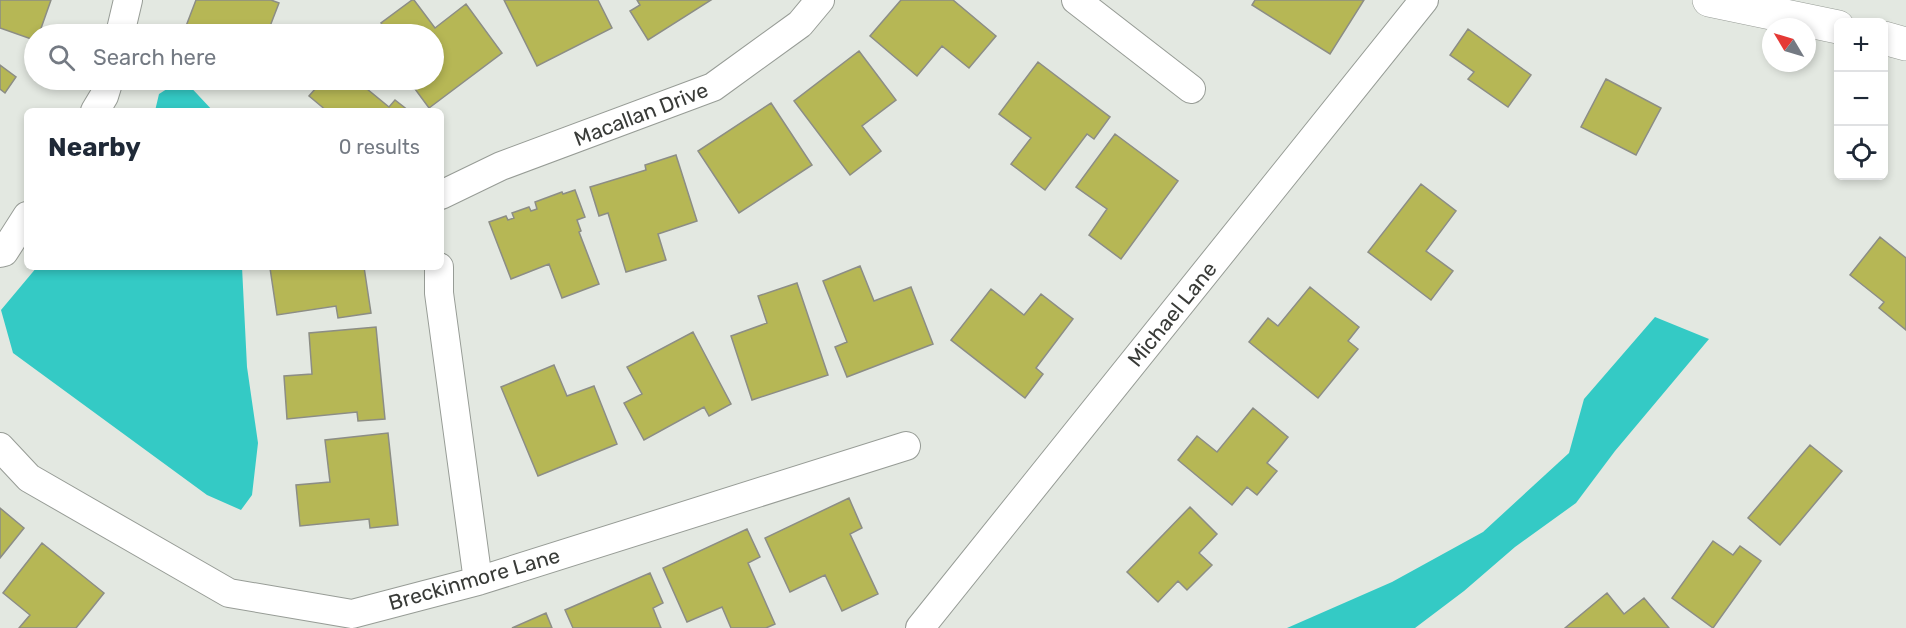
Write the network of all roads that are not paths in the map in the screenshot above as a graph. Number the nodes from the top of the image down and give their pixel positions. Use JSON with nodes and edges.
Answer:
{"nodes":[{"id":1,"x":128,"y":0,"type":"edge"},
{"id":2,"x":820,"y":0,"type":"edge"},
{"id":3,"x":1076,"y":0,"type":"edge"},
{"id":4,"x":1424,"y":0,"type":"edge"},
{"id":5,"x":1710,"y":0,"type":"edge"},
{"id":6,"x":122,"y":24,"type":"edge"},
{"id":7,"x":1831,"y":24,"type":"edge"},
{"id":8,"x":1888,"y":30,"type":"edge"},
{"id":9,"x":1906,"y":32,"type":"edge"},
{"id":10,"x":1888,"y":39,"type":"edge"},
{"id":11,"x":1906,"y":44,"type":"edge"},
{"id":12,"x":1191,"y":89,"type":"dead end"},
{"id":13,"x":106,"y":90,"type":"edge"},
{"id":14,"x":97,"y":108,"type":"edge"},
{"id":15,"x":444,"y":194,"type":"edge"},
{"id":16,"x":24,"y":221,"type":"edge"},
{"id":17,"x":0,"y":253,"type":"edge"},
{"id":18,"x":439,"y":270,"type":"edge"},
{"id":19,"x":906,"y":446,"type":"dead end"},
{"id":20,"x":0,"y":447,"type":"edge"},
{"id":21,"x":478,"y":581,"type":"junction"},
{"id":22,"x":920,"y":628,"type":"edge"}],
"edges":[{"from":1,"to":6,"type":"street"},
{"from":2,"to":15,"type":"street","name":"Macallan Drive"},
{"from":3,"to":12,"type":"street"},
{"from":4,"to":22,"type":"street","name":"Michael Lane"},
{"from":5,"to":7,"type":"street"},
{"from":8,"to":9,"type":"street"},
{"from":10,"to":11,"type":"street"},
{"from":13,"to":14,"type":"street"},
{"from":16,"to":17,"type":"street"},
{"from":18,"to":21,"type":"street"},
{"from":19,"to":21,"type":"street","name":"Breckinmore Lane"},
{"from":20,"to":21,"type":"street","name":"Breckinmore Lane"}]}
